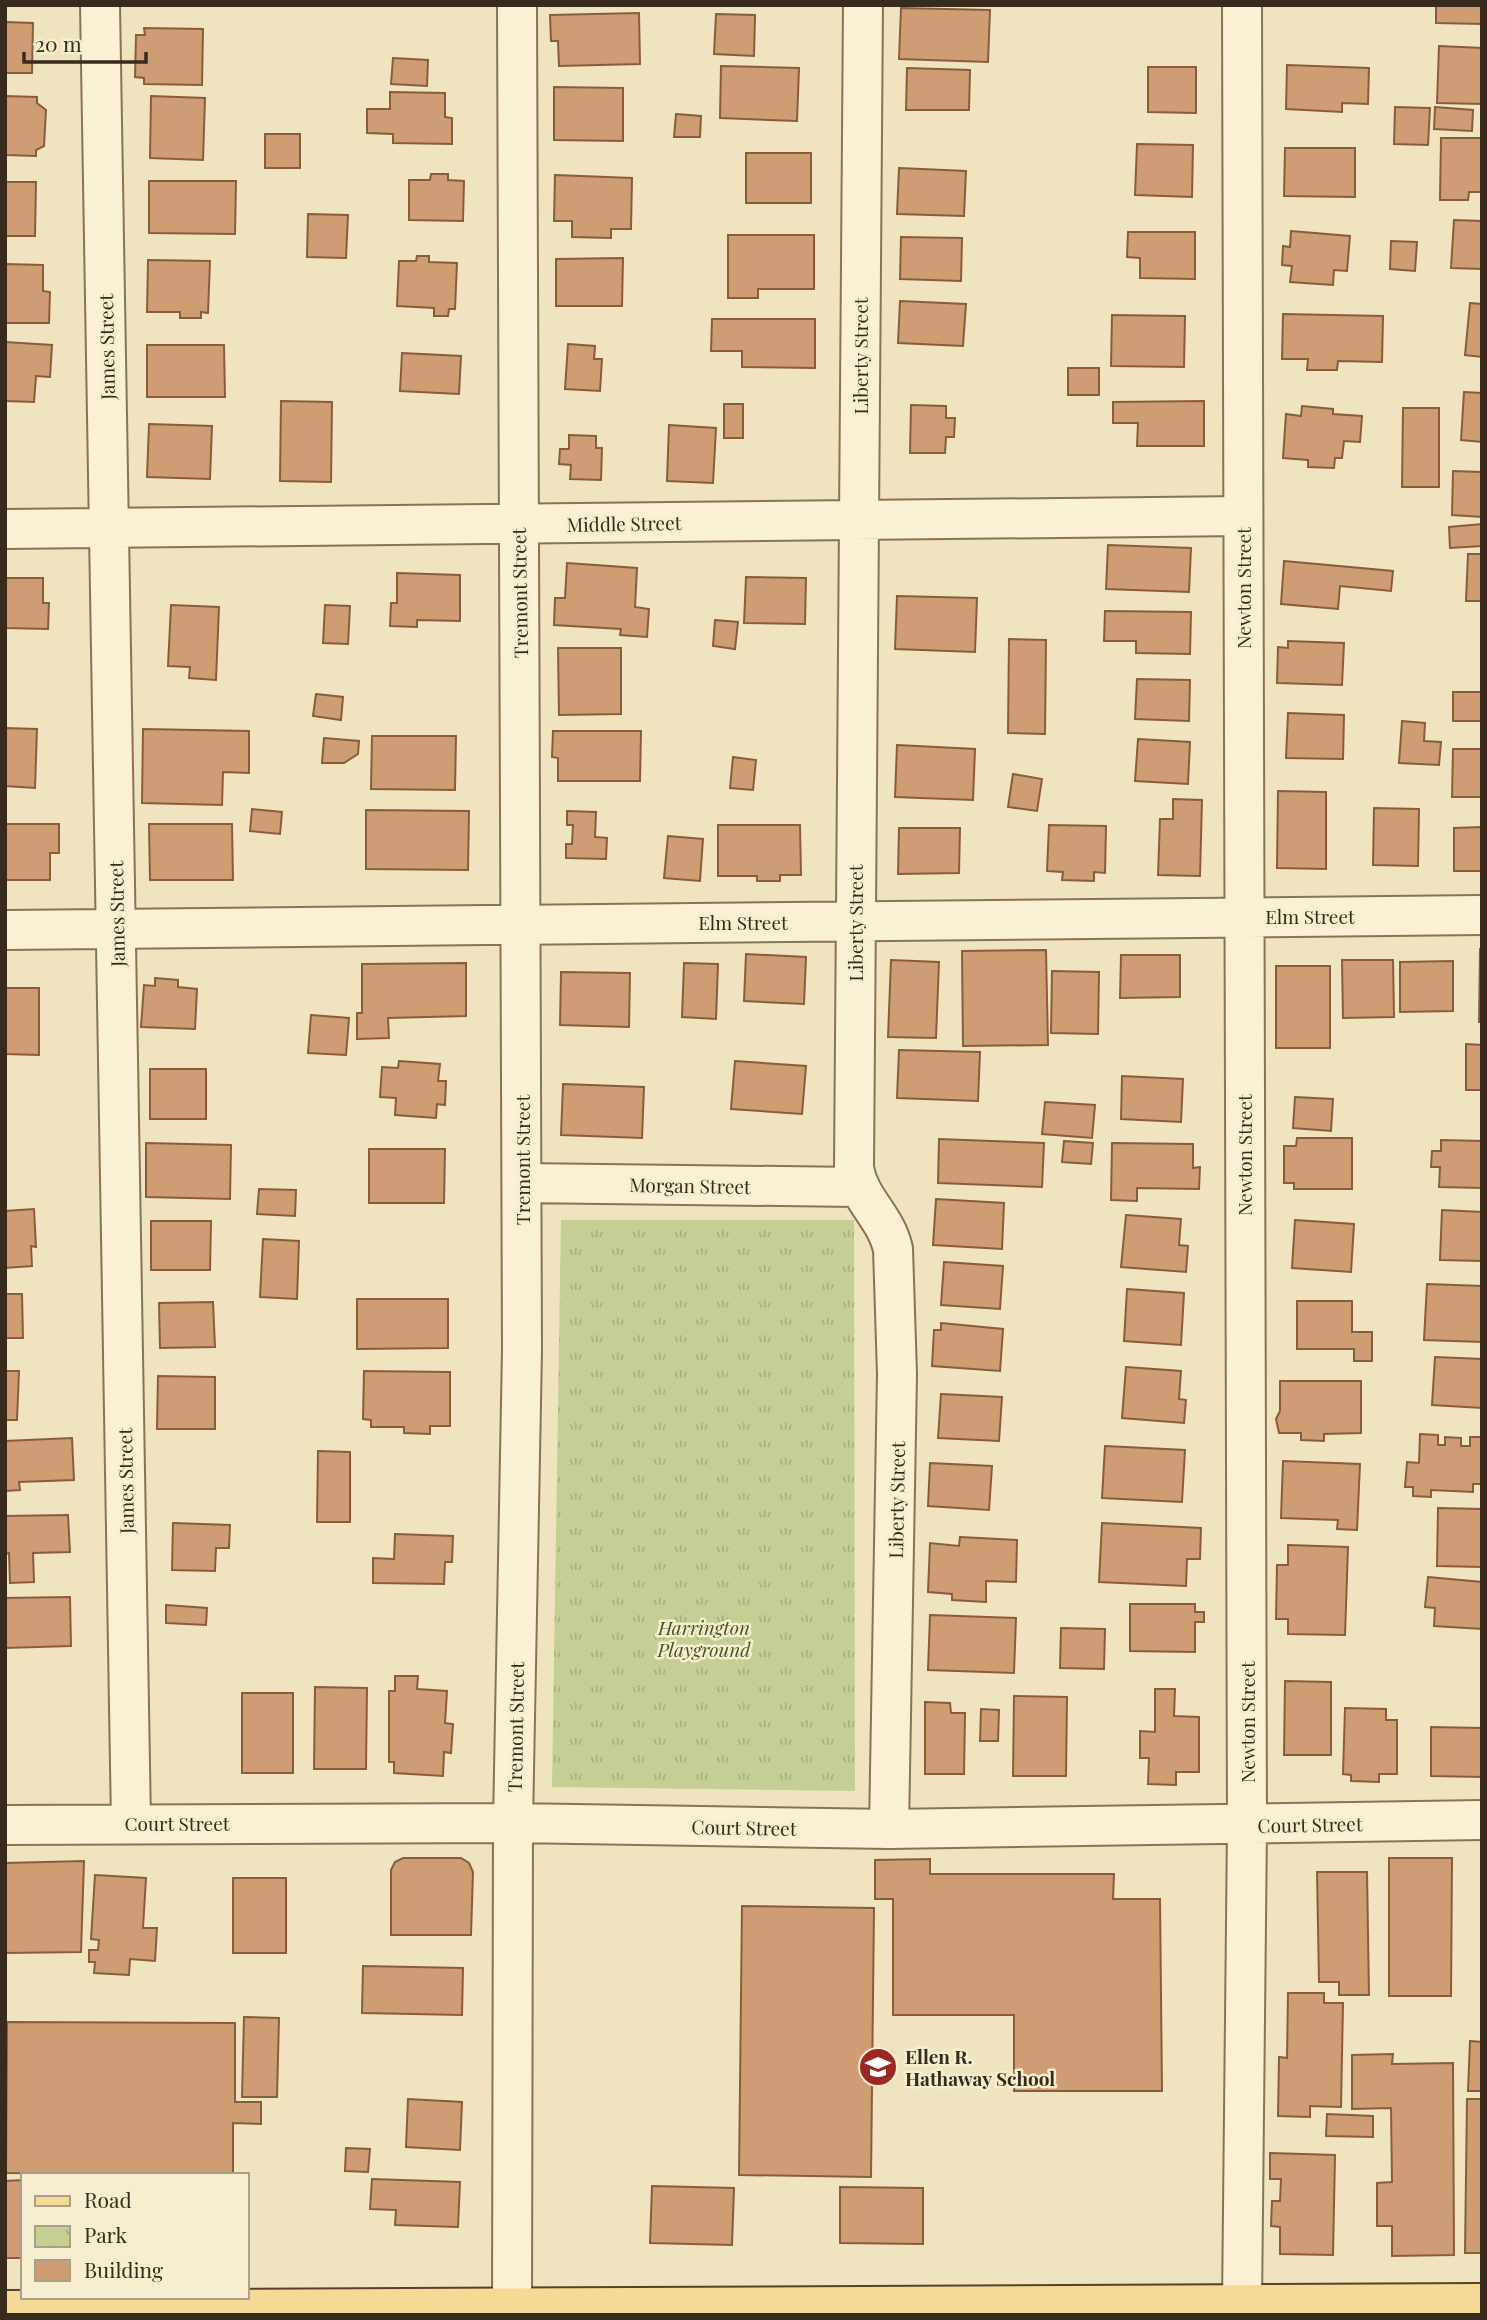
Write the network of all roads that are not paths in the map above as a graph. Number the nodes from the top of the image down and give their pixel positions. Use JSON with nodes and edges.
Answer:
{"nodes":[{"id":1,"x":100,"y":5,"type":"edge"},
{"id":2,"x":517,"y":5,"type":"edge"},
{"id":3,"x":863,"y":5,"type":"edge"},
{"id":4,"x":1241,"y":5,"type":"edge"},
{"id":5,"x":1243,"y":516,"type":"junction"},
{"id":6,"x":860,"y":520,"type":"junction"},
{"id":7,"x":518,"y":524,"type":"junction"},
{"id":8,"x":109,"y":528,"type":"junction"},
{"id":9,"x":5,"y":529,"type":"edge"},
{"id":10,"x":1482,"y":915,"type":"edge"},
{"id":11,"x":1243,"y":916,"type":"junction"},
{"id":12,"x":855,"y":922,"type":"junction"},
{"id":13,"x":523,"y":924,"type":"junction"},
{"id":14,"x":116,"y":928,"type":"junction"},
{"id":15,"x":5,"y":930,"type":"edge"},
{"id":16,"x":522,"y":1183,"type":"junction"},
{"id":17,"x":857,"y":1187,"type":"junction"},
{"id":18,"x":1482,"y":1820,"type":"edge"},
{"id":19,"x":131,"y":1823,"type":"junction"},
{"id":20,"x":513,"y":1823,"type":"junction"},
{"id":21,"x":5,"y":1825,"type":"edge"},
{"id":22,"x":1247,"y":1826,"type":"junction"},
{"id":23,"x":889,"y":1829,"type":"junction"},
{"id":24,"x":1482,"y":2303,"type":"edge"},
{"id":25,"x":1242,"y":2305,"type":"junction"},
{"id":26,"x":1048,"y":2309,"type":"edge"},
{"id":27,"x":5,"y":2310,"type":"edge"},
{"id":28,"x":512,"y":2310,"type":"edge"}],
"edges":[{"from":1,"to":8,"type":"street","name":"James Street"},
{"from":2,"to":7,"type":"street","name":"Tremont Street"},
{"from":3,"to":6,"type":"street","name":"Liberty Street"},
{"from":4,"to":5,"type":"street","name":"Newton Street"},
{"from":5,"to":6,"type":"street","name":"Middle Street"},
{"from":5,"to":11,"type":"street","name":"Newton Street"},
{"from":6,"to":7,"type":"street","name":"Middle Street"},
{"from":6,"to":12,"type":"street","name":"Liberty Street"},
{"from":7,"to":8,"type":"street","name":"Middle Street"},
{"from":7,"to":13,"type":"street","name":"Tremont Street"},
{"from":8,"to":9,"type":"street","name":"Middle Street"},
{"from":8,"to":14,"type":"street","name":"James Street"},
{"from":10,"to":11,"type":"street","name":"Elm Street"},
{"from":11,"to":12,"type":"street","name":"Elm Street"},
{"from":11,"to":22,"type":"street","name":"Newton Street"},
{"from":12,"to":13,"type":"street","name":"Elm Street"},
{"from":12,"to":17,"type":"street","name":"Liberty Street"},
{"from":13,"to":14,"type":"street","name":"Elm Street"},
{"from":13,"to":16,"type":"street","name":"Tremont Street"},
{"from":14,"to":15,"type":"street","name":"Elm Street"},
{"from":14,"to":19,"type":"street","name":"James Street"},
{"from":16,"to":17,"type":"street","name":"Morgan Street"},
{"from":16,"to":20,"type":"street","name":"Tremont Street"},
{"from":17,"to":23,"type":"street","name":"Liberty Street"},
{"from":18,"to":22,"type":"street","name":"Court Street"},
{"from":19,"to":20,"type":"street","name":"Court Street"},
{"from":19,"to":21,"type":"street","name":"Court Street"},
{"from":20,"to":23,"type":"street","name":"Court Street"},
{"from":20,"to":28,"type":"street","name":"Tremont Street"},
{"from":22,"to":23,"type":"street","name":"Court Street"},
{"from":22,"to":25,"type":"street","name":"Newton Street"},
{"from":24,"to":25,"type":"main road"},
{"from":25,"to":26,"type":"main road"},
{"from":26,"to":28,"type":"main road"},
{"from":27,"to":28,"type":"main road"}]}
